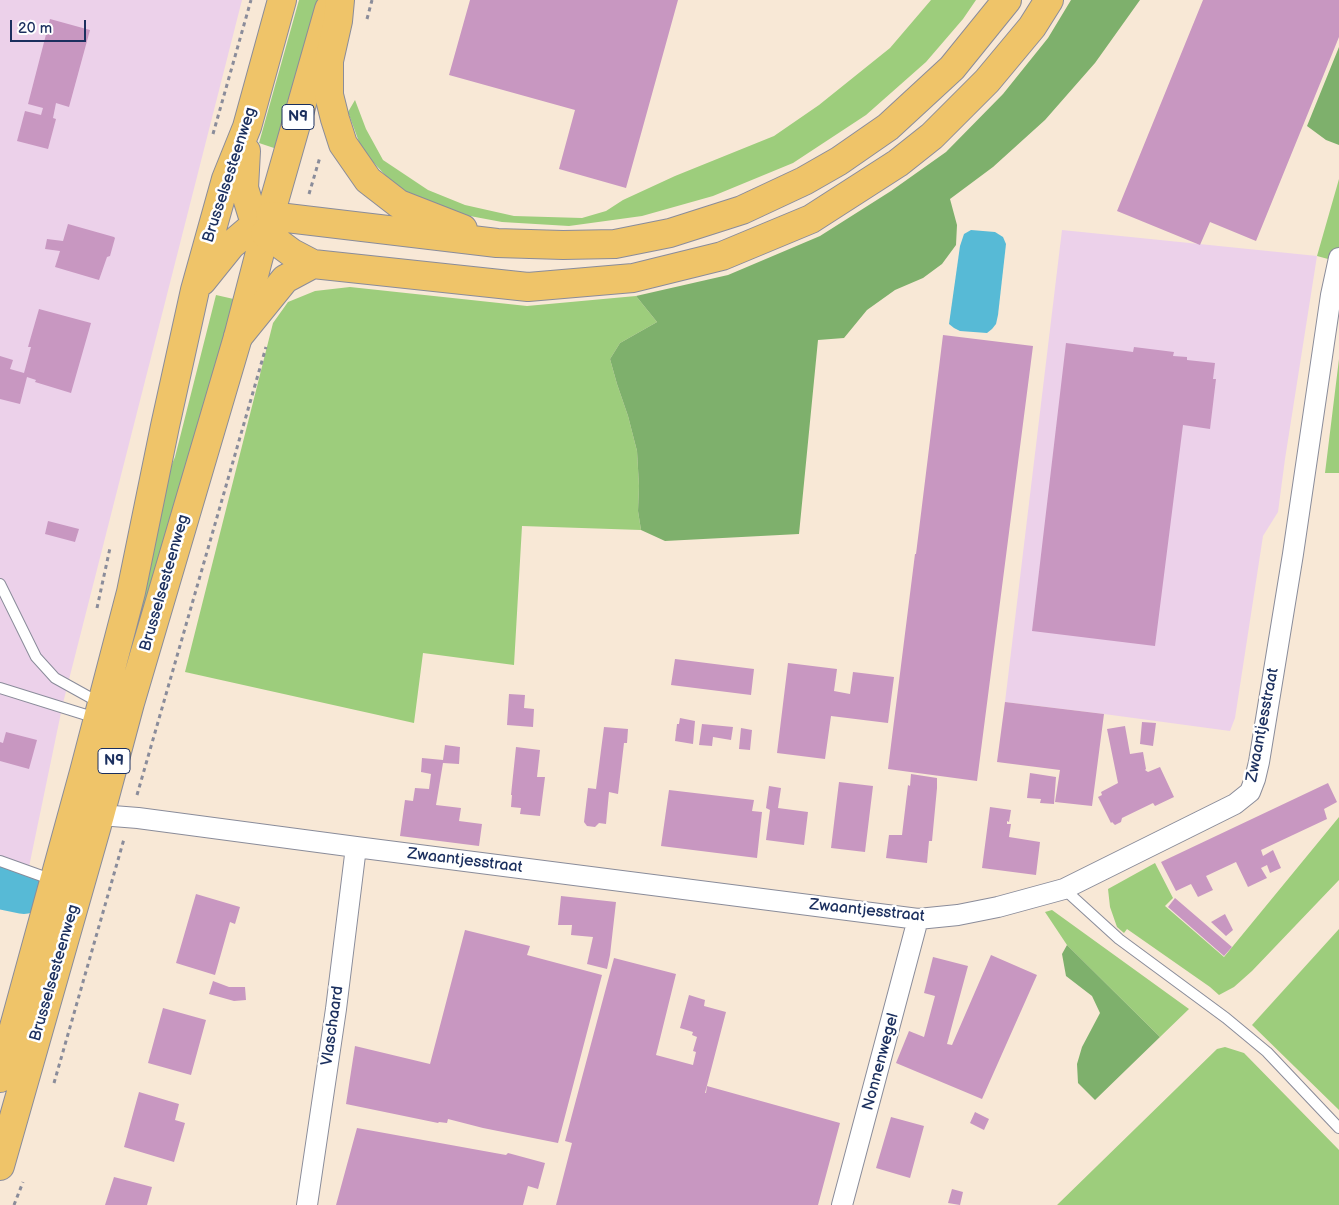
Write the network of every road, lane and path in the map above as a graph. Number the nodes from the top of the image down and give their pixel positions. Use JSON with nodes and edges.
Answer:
{"nodes":[{"id":1,"x":282,"y":0,"type":"edge"},
{"id":2,"x":331,"y":0,"type":"edge"},
{"id":3,"x":340,"y":0,"type":"edge"},
{"id":4,"x":372,"y":0,"type":"edge"},
{"id":5,"x":1007,"y":0,"type":"edge"},
{"id":6,"x":1048,"y":0,"type":"edge"},
{"id":7,"x":364,"y":27,"type":"dead end"},
{"id":8,"x":335,"y":119,"type":"junction"},
{"id":9,"x":247,"y":127,"type":"junction"},
{"id":10,"x":302,"y":219,"type":"junction"},
{"id":11,"x":264,"y":224,"type":"junction"},
{"id":12,"x":497,"y":243,"type":"junction"},
{"id":13,"x":1339,"y":258,"type":"edge"},
{"id":14,"x":314,"y":264,"type":"junction"},
{"id":15,"x":195,"y":290,"type":"junction"},
{"id":16,"x":238,"y":337,"type":"junction"},
{"id":17,"x":266,"y":346,"type":"dead end"},
{"id":18,"x":0,"y":584,"type":"edge"},
{"id":19,"x":0,"y":688,"type":"edge"},
{"id":20,"x":112,"y":706,"type":"junction"},
{"id":21,"x":84,"y":772,"type":"junction"},
{"id":22,"x":100,"y":815,"type":"junction"},
{"id":23,"x":130,"y":817,"type":"junction"},
{"id":24,"x":64,"y":843,"type":"junction"},
{"id":25,"x":356,"y":848,"type":"junction"},
{"id":26,"x":0,"y":861,"type":"edge"},
{"id":27,"x":54,"y":880,"type":"junction"},
{"id":28,"x":1064,"y":889,"type":"junction"},
{"id":29,"x":918,"y":919,"type":"junction"},
{"id":30,"x":0,"y":1078,"type":"edge"},
{"id":31,"x":51,"y":1092,"type":"dead end"},
{"id":32,"x":1339,"y":1128,"type":"edge"},
{"id":33,"x":0,"y":1165,"type":"edge"},
{"id":34,"x":23,"y":1181,"type":"dead end"},
{"id":35,"x":14,"y":1205,"type":"edge"},
{"id":36,"x":306,"y":1205,"type":"edge"},
{"id":37,"x":842,"y":1205,"type":"edge"}],
"edges":[{"from":1,"to":9,"type":"main road","name":"Brusselsesteenweg","number":"N9"},
{"from":2,"to":11,"type":"main road","name":"Brusselsesteenweg","number":"N9"},
{"from":3,"to":8,"type":"main road"},
{"from":4,"to":7,"type":"path"},
{"from":5,"to":12,"type":"main road"},
{"from":6,"to":14,"type":"main road"},
{"from":8,"to":10,"type":"path"},
{"from":8,"to":12,"type":"main road"},
{"from":9,"to":11,"type":"main road"},
{"from":9,"to":15,"type":"main road","name":"Brusselsesteenweg","number":"N9"},
{"from":10,"to":11,"type":"main road"},
{"from":10,"to":12,"type":"main road"},
{"from":11,"to":14,"type":"main road"},
{"from":11,"to":15,"type":"main road"},
{"from":11,"to":16,"type":"main road","name":"Brusselsesteenweg","number":"N9"},
{"from":13,"to":28,"type":"street","name":"Zwaantjesstraat"},
{"from":14,"to":16,"type":"main road"},
{"from":15,"to":20,"type":"main road","name":"Brusselsesteenweg","number":"N9"},
{"from":16,"to":20,"type":"main road","name":"Brusselsesteenweg","number":"N9"},
{"from":17,"to":23,"type":"path"},
{"from":18,"to":20,"type":"lane"},
{"from":19,"to":20,"type":"lane"},
{"from":20,"to":21,"type":"main road","name":"Brusselsesteenweg","number":"N9"},
{"from":20,"to":22,"type":"main road","name":"Brusselsesteenweg","number":"N9"},
{"from":21,"to":22,"type":"street"},
{"from":21,"to":24,"type":"main road","name":"Brusselsesteenweg","number":"N9"},
{"from":22,"to":23,"type":"street","name":"Zwaantjesstraat"},
{"from":22,"to":24,"type":"street"},
{"from":22,"to":33,"type":"main road","name":"Brusselsesteenweg","number":"N9"},
{"from":23,"to":25,"type":"street","name":"Zwaantjesstraat"},
{"from":23,"to":31,"type":"path"},
{"from":24,"to":27,"type":"main road","name":"Brusselsesteenweg","number":"N9"},
{"from":25,"to":29,"type":"street","name":"Zwaantjesstraat"},
{"from":25,"to":36,"type":"street","name":"Vlaschaard"},
{"from":26,"to":27,"type":"lane"},
{"from":27,"to":30,"type":"main road","name":"Brusselsesteenweg","number":"N9"},
{"from":28,"to":29,"type":"street","name":"Zwaantjesstraat"},
{"from":28,"to":32,"type":"lane"},
{"from":29,"to":37,"type":"street","name":"Nonnenwegel"},
{"from":34,"to":35,"type":"path"}]}
